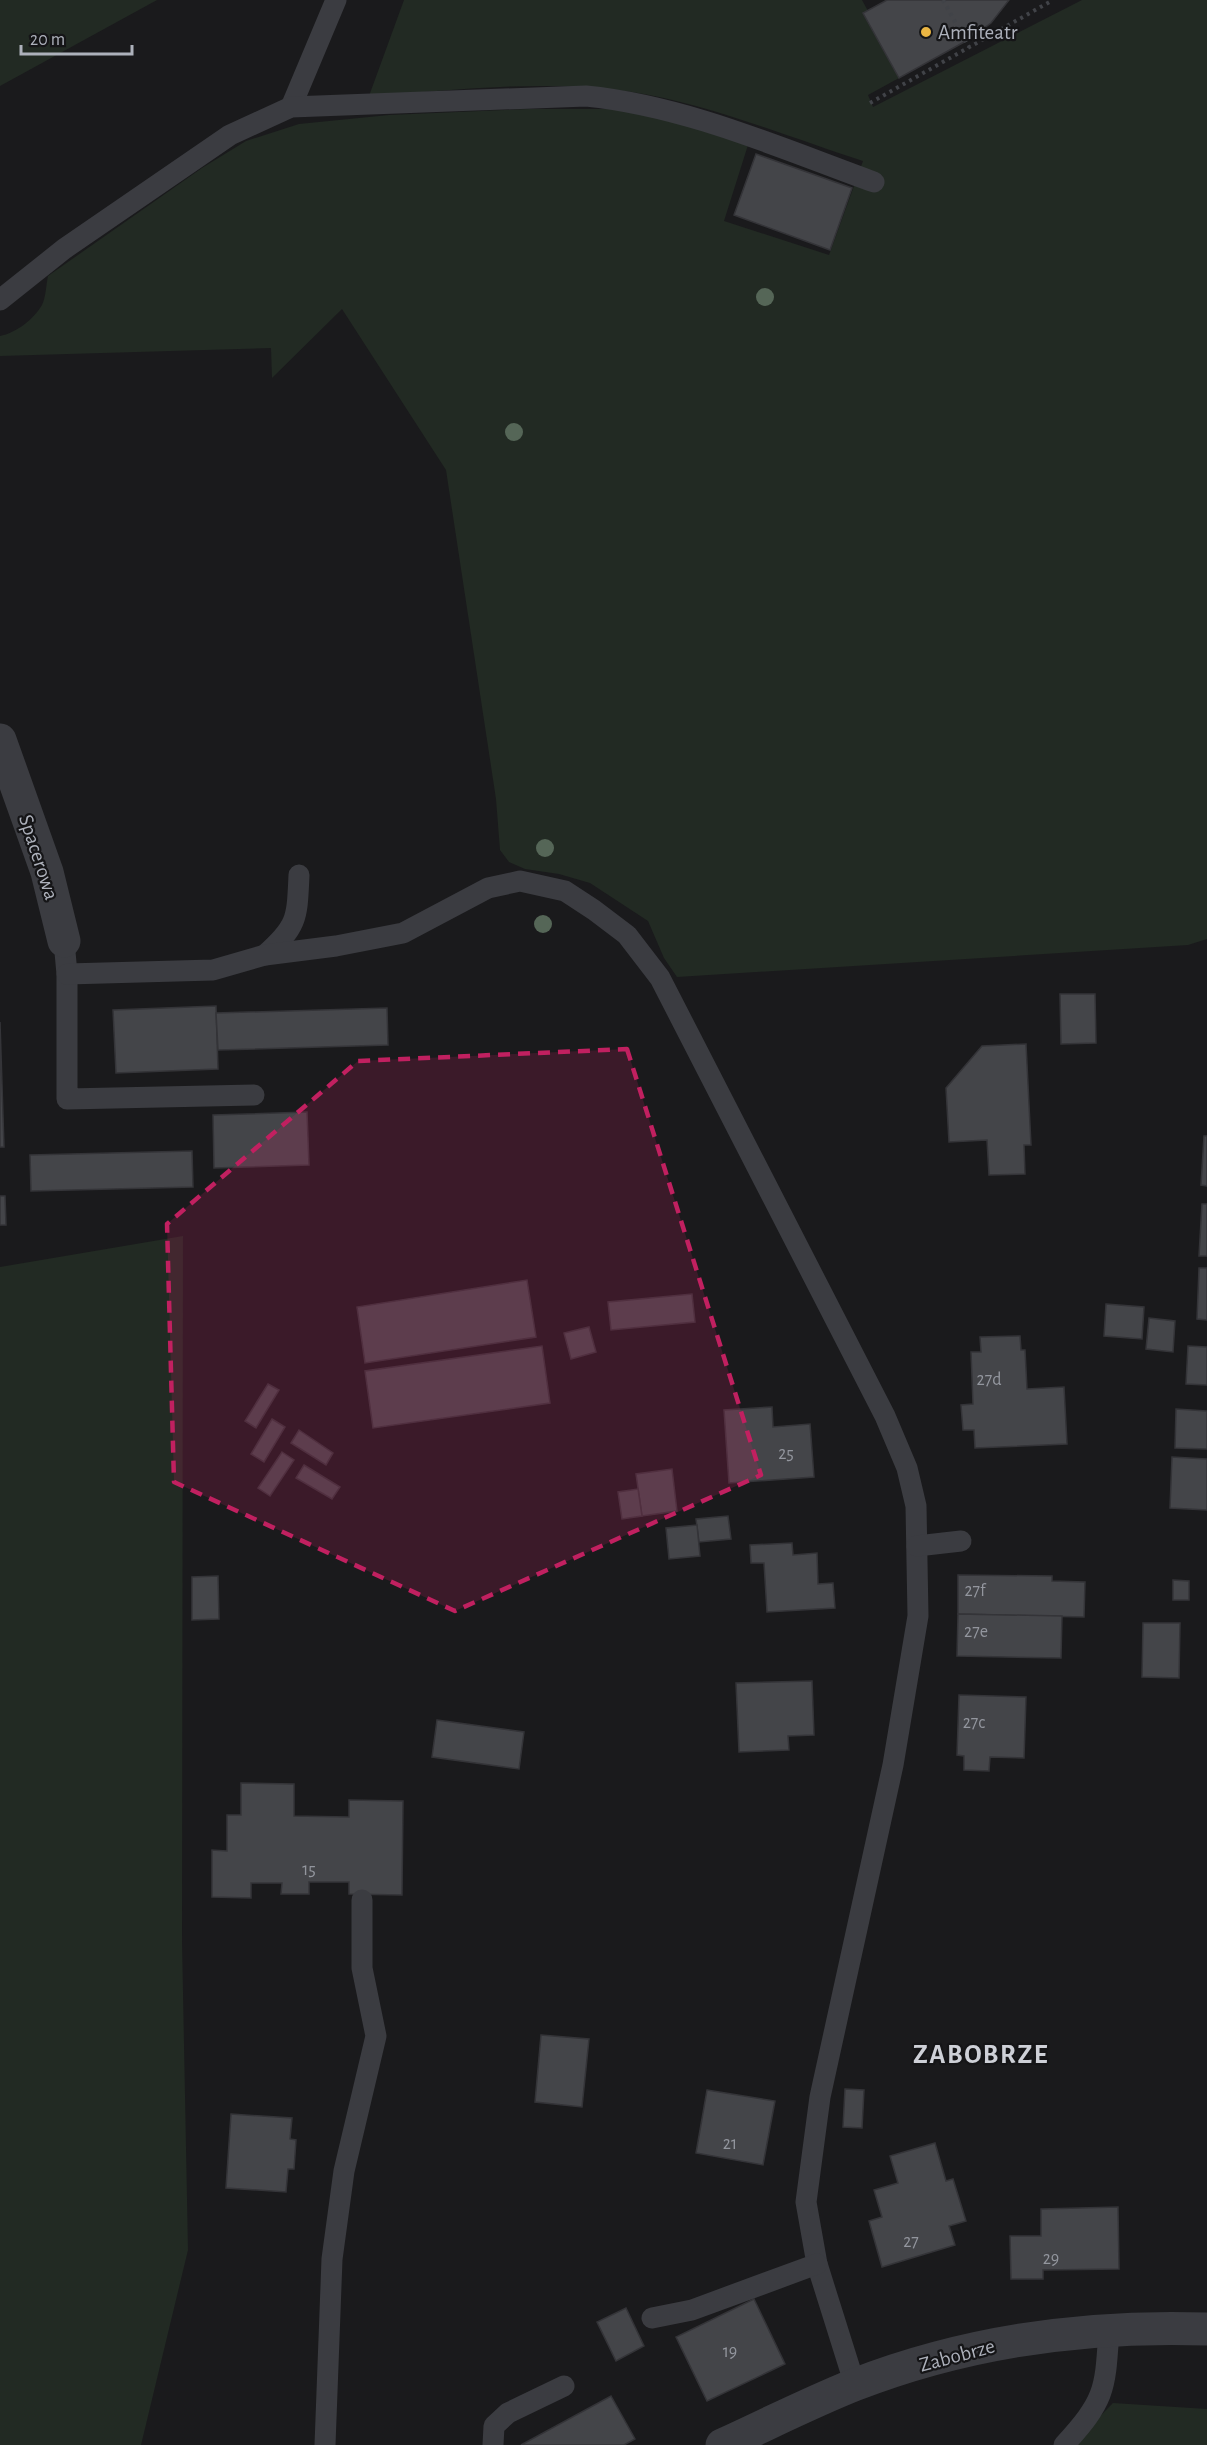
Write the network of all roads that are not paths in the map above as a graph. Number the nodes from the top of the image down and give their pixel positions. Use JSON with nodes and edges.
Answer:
{"nodes":[{"id":1,"x":336,"y":0,"type":"edge"},
{"id":2,"x":291,"y":107,"type":"junction"},
{"id":3,"x":874,"y":182,"type":"dead end"},
{"id":4,"x":0,"y":300,"type":"edge"},
{"id":5,"x":0,"y":740,"type":"edge"},
{"id":6,"x":299,"y":875,"type":"dead end"},
{"id":7,"x":64,"y":940,"type":"joint"},
{"id":8,"x":265,"y":956,"type":"junction"},
{"id":9,"x":67,"y":974,"type":"junction"},
{"id":10,"x":254,"y":1095,"type":"dead end"},
{"id":11,"x":961,"y":1541,"type":"dead end"},
{"id":12,"x":917,"y":1546,"type":"junction"},
{"id":13,"x":362,"y":1900,"type":"dead end"},
{"id":14,"x":817,"y":2264,"type":"junction"},
{"id":15,"x":652,"y":2318,"type":"dead end"},
{"id":16,"x":1207,"y":2329,"type":"edge"},
{"id":17,"x":1109,"y":2330,"type":"junction"},
{"id":18,"x":855,"y":2385,"type":"junction"},
{"id":19,"x":564,"y":2386,"type":"dead end"},
{"id":20,"x":325,"y":2445,"type":"edge"},
{"id":21,"x":493,"y":2445,"type":"edge"},
{"id":22,"x":722,"y":2445,"type":"edge"},
{"id":23,"x":1064,"y":2445,"type":"edge"}],
"edges":[{"from":1,"to":2,"type":"lane"},
{"from":2,"to":3,"type":"lane"},
{"from":2,"to":4,"type":"lane"},
{"from":5,"to":7,"type":"street","name":"Spacerowa"},
{"from":6,"to":8,"type":"lane"},
{"from":7,"to":9,"type":"lane"},
{"from":8,"to":9,"type":"lane"},
{"from":8,"to":12,"type":"lane"},
{"from":9,"to":10,"type":"lane"},
{"from":11,"to":12,"type":"lane"},
{"from":12,"to":14,"type":"lane"},
{"from":13,"to":20,"type":"lane"},
{"from":14,"to":15,"type":"lane"},
{"from":14,"to":18,"type":"lane"},
{"from":16,"to":17,"type":"street","name":"Zabobrze"},
{"from":17,"to":18,"type":"street","name":"Zabobrze"},
{"from":17,"to":23,"type":"lane"},
{"from":18,"to":22,"type":"street","name":"Zabobrze"},
{"from":19,"to":21,"type":"lane"}]}
